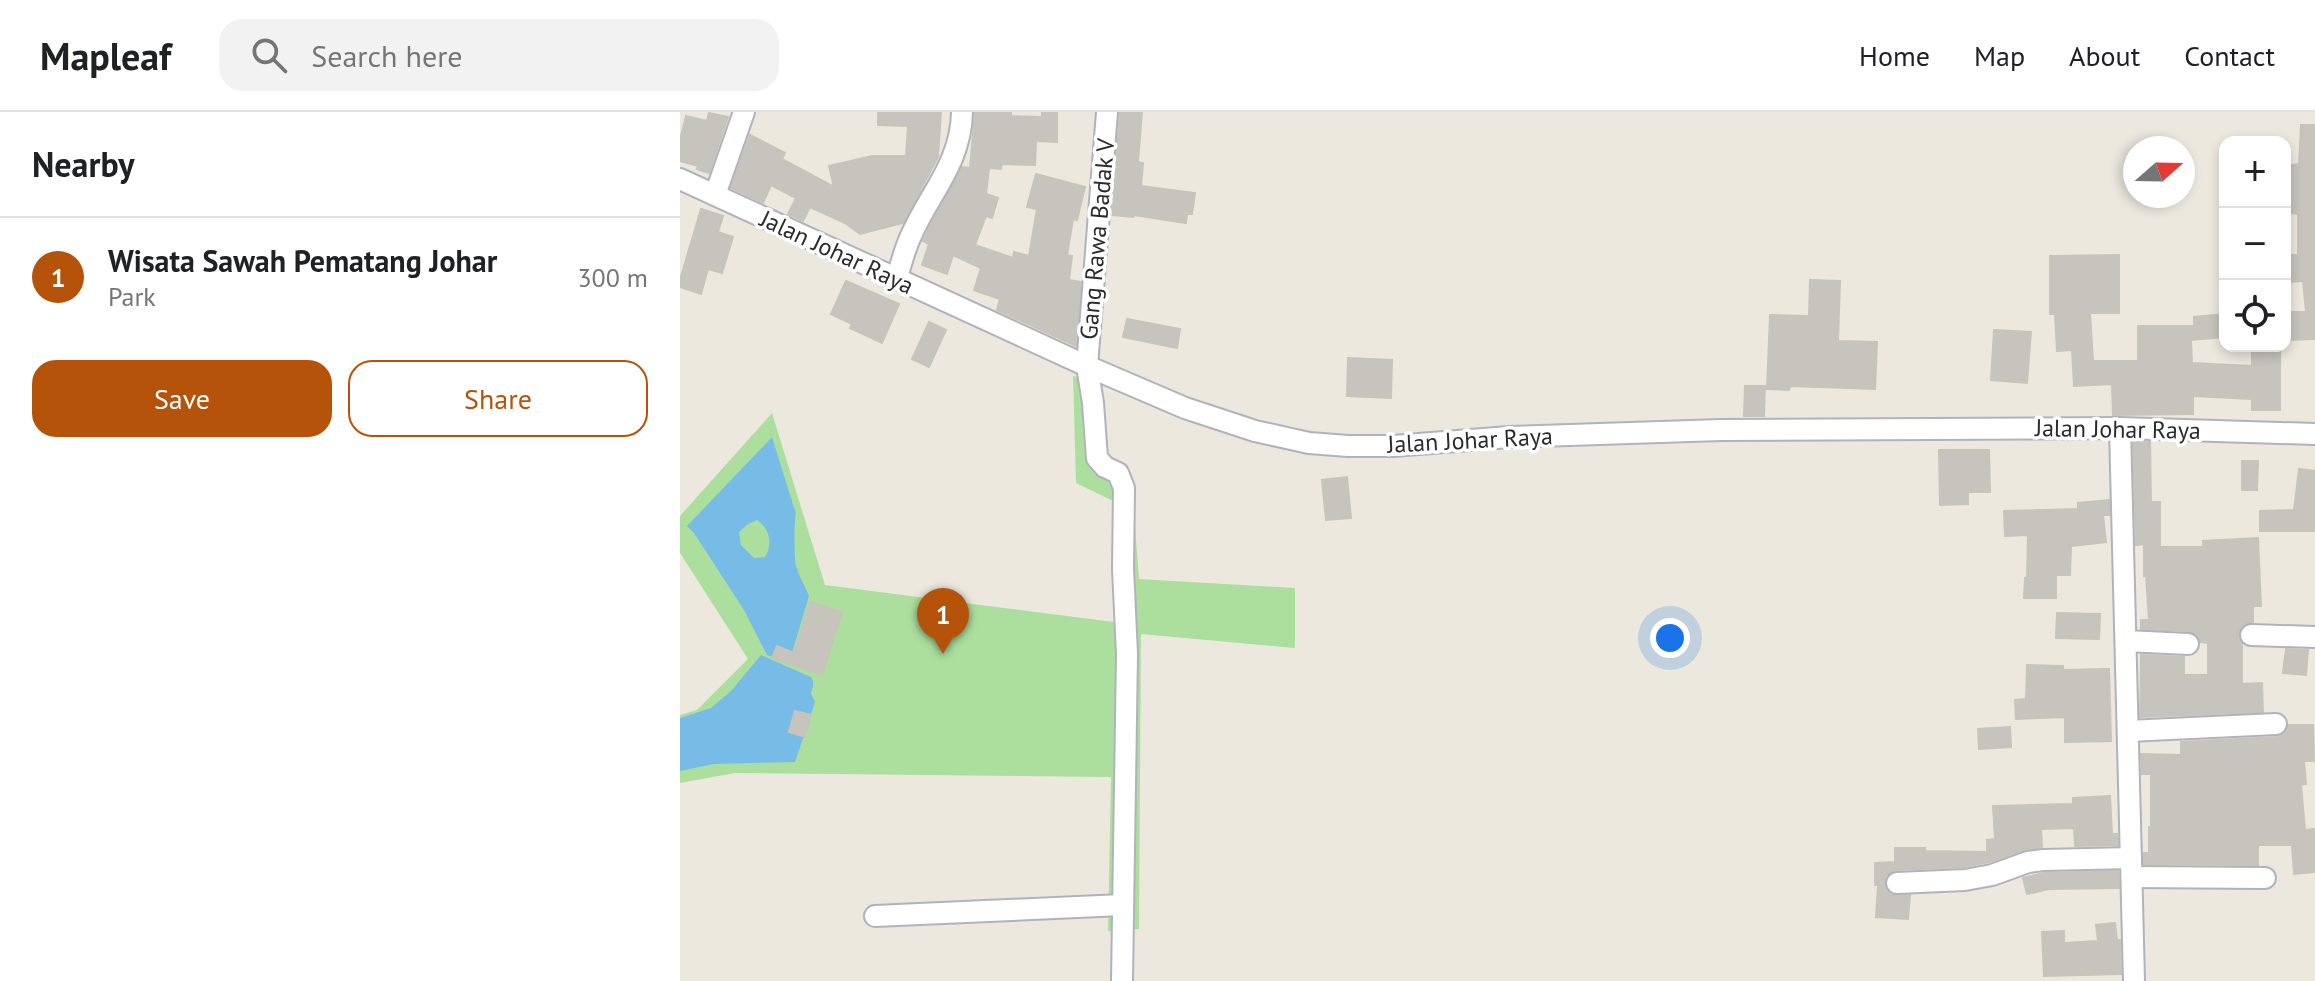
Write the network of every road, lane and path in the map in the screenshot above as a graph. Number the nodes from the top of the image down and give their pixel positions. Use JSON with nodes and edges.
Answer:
{"nodes":[{"id":1,"x":962,"y":112,"type":"edge"},
{"id":2,"x":1107,"y":112,"type":"edge"},
{"id":3,"x":737,"y":114,"type":"edge"},
{"id":4,"x":680,"y":179,"type":"edge"},
{"id":5,"x":715,"y":195,"type":"junction"},
{"id":6,"x":896,"y":279,"type":"junction"},
{"id":7,"x":1087,"y":366,"type":"junction"},
{"id":8,"x":2120,"y":428,"type":"junction"},
{"id":9,"x":2315,"y":434,"type":"edge"},
{"id":10,"x":2251,"y":635,"type":"dead end"},
{"id":11,"x":2315,"y":637,"type":"edge"},
{"id":12,"x":2126,"y":641,"type":"junction"},
{"id":13,"x":2188,"y":644,"type":"dead end"},
{"id":14,"x":2276,"y":724,"type":"dead end"},
{"id":15,"x":2128,"y":731,"type":"junction"},
{"id":16,"x":2131,"y":868,"type":"junction"},
{"id":17,"x":2265,"y":878,"type":"dead end"},
{"id":18,"x":1897,"y":883,"type":"dead end"},
{"id":19,"x":1122,"y":905,"type":"junction"},
{"id":20,"x":875,"y":916,"type":"dead end"},
{"id":21,"x":1122,"y":981,"type":"edge"},
{"id":22,"x":2134,"y":981,"type":"edge"}],
"edges":[{"from":1,"to":6,"type":"street"},
{"from":2,"to":7,"type":"street","name":"Gang Rawa Badak V"},
{"from":3,"to":5,"type":"street"},
{"from":4,"to":5,"type":"street","name":"Jalan Johar Raya"},
{"from":5,"to":6,"type":"street","name":"Jalan Johar Raya"},
{"from":6,"to":7,"type":"street","name":"Jalan Johar Raya"},
{"from":7,"to":8,"type":"street","name":"Jalan Johar Raya"},
{"from":7,"to":19,"type":"street","name":"Gang Rawa Badak V"},
{"from":8,"to":9,"type":"street","name":"Jalan Johar Raya"},
{"from":8,"to":12,"type":"street"},
{"from":10,"to":11,"type":"street"},
{"from":12,"to":13,"type":"street"},
{"from":12,"to":15,"type":"street"},
{"from":14,"to":15,"type":"street"},
{"from":15,"to":16,"type":"street"},
{"from":16,"to":17,"type":"street"},
{"from":16,"to":18,"type":"street"},
{"from":16,"to":22,"type":"street"},
{"from":19,"to":20,"type":"street"},
{"from":19,"to":21,"type":"street","name":"Gang Rawa Badak V"}]}
